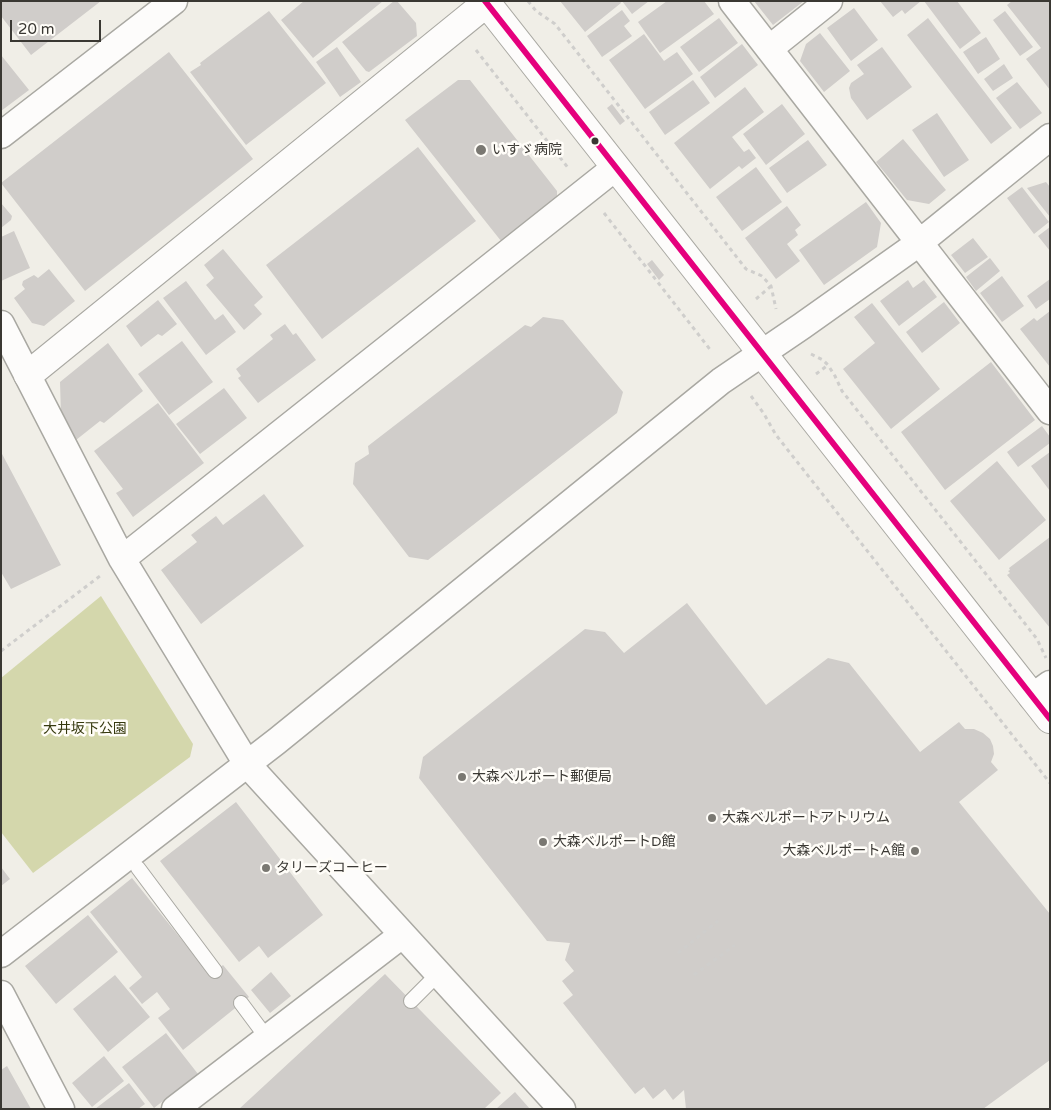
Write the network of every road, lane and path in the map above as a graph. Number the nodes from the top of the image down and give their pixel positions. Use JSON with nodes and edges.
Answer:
{"nodes":[{"id":1,"x":174,"y":1,"type":"edge"},
{"id":2,"x":528,"y":1,"type":"edge"},
{"id":3,"x":732,"y":1,"type":"edge"},
{"id":4,"x":829,"y":1,"type":"edge"},
{"id":5,"x":487,"y":2,"type":"edge"},
{"id":6,"x":769,"y":49,"type":"junction"},
{"id":7,"x":476,"y":51,"type":"dead end"},
{"id":8,"x":1,"y":135,"type":"edge"},
{"id":9,"x":1046,"y":147,"type":"edge"},
{"id":10,"x":616,"y":167,"type":"junction"},
{"id":11,"x":569,"y":170,"type":"dead end"},
{"id":12,"x":599,"y":207,"type":"dead end"},
{"id":13,"x":919,"y":243,"type":"junction"},
{"id":14,"x":777,"y":311,"type":"dead end"},
{"id":15,"x":1,"y":324,"type":"edge"},
{"id":16,"x":805,"y":352,"type":"dead end"},
{"id":17,"x":762,"y":353,"type":"junction"},
{"id":18,"x":716,"y":355,"type":"dead end"},
{"id":19,"x":28,"y":375,"type":"junction"},
{"id":20,"x":745,"y":389,"type":"dead end"},
{"id":21,"x":1050,"y":411,"type":"edge"},
{"id":22,"x":122,"y":559,"type":"junction"},
{"id":23,"x":1,"y":652,"type":"edge"},
{"id":24,"x":1043,"y":681,"type":"edge"},
{"id":25,"x":1050,"y":719,"type":"edge"},
{"id":26,"x":248,"y":764,"type":"junction"},
{"id":27,"x":1050,"y":783,"type":"edge"},
{"id":28,"x":138,"y":868,"type":"dead end"},
{"id":29,"x":718,"y":921,"type":"dead end"},
{"id":30,"x":402,"y":935,"type":"junction"},
{"id":31,"x":735,"y":945,"type":"dead end"},
{"id":32,"x":678,"y":953,"type":"dead end"},
{"id":33,"x":1,"y":954,"type":"edge"},
{"id":34,"x":215,"y":971,"type":"dead end"},
{"id":35,"x":438,"y":974,"type":"junction"},
{"id":36,"x":694,"y":976,"type":"dead end"},
{"id":37,"x":1,"y":994,"type":"edge"},
{"id":38,"x":411,"y":1002,"type":"dead end"},
{"id":39,"x":241,"y":1003,"type":"dead end"},
{"id":40,"x":267,"y":1038,"type":"junction"},
{"id":41,"x":61,"y":1109,"type":"edge"},
{"id":42,"x":175,"y":1109,"type":"edge"},
{"id":43,"x":562,"y":1109,"type":"edge"}],
"edges":[{"from":1,"to":8,"type":"street"},
{"from":2,"to":14,"type":"path"},
{"from":3,"to":6,"type":"street"},
{"from":4,"to":6,"type":"street"},
{"from":5,"to":10,"type":"street"},
{"from":5,"to":19,"type":"street"},
{"from":6,"to":13,"type":"street"},
{"from":7,"to":11,"type":"path"},
{"from":9,"to":13,"type":"street"},
{"from":10,"to":17,"type":"street"},
{"from":10,"to":22,"type":"street"},
{"from":12,"to":18,"type":"path"},
{"from":13,"to":17,"type":"street"},
{"from":13,"to":21,"type":"street"},
{"from":15,"to":19,"type":"street"},
{"from":16,"to":24,"type":"path"},
{"from":17,"to":24,"type":"street"},
{"from":17,"to":26,"type":"street"},
{"from":19,"to":22,"type":"street"},
{"from":20,"to":27,"type":"path"},
{"from":22,"to":23,"type":"path"},
{"from":22,"to":26,"type":"street"},
{"from":24,"to":25,"type":"street"},
{"from":26,"to":30,"type":"street"},
{"from":26,"to":33,"type":"street"},
{"from":28,"to":34,"type":"lane"},
{"from":29,"to":32,"type":"path"},
{"from":30,"to":35,"type":"street"},
{"from":30,"to":40,"type":"street"},
{"from":31,"to":36,"type":"path"},
{"from":35,"to":38,"type":"lane"},
{"from":35,"to":43,"type":"street"},
{"from":37,"to":41,"type":"street"},
{"from":39,"to":40,"type":"lane"},
{"from":40,"to":42,"type":"street"}]}
